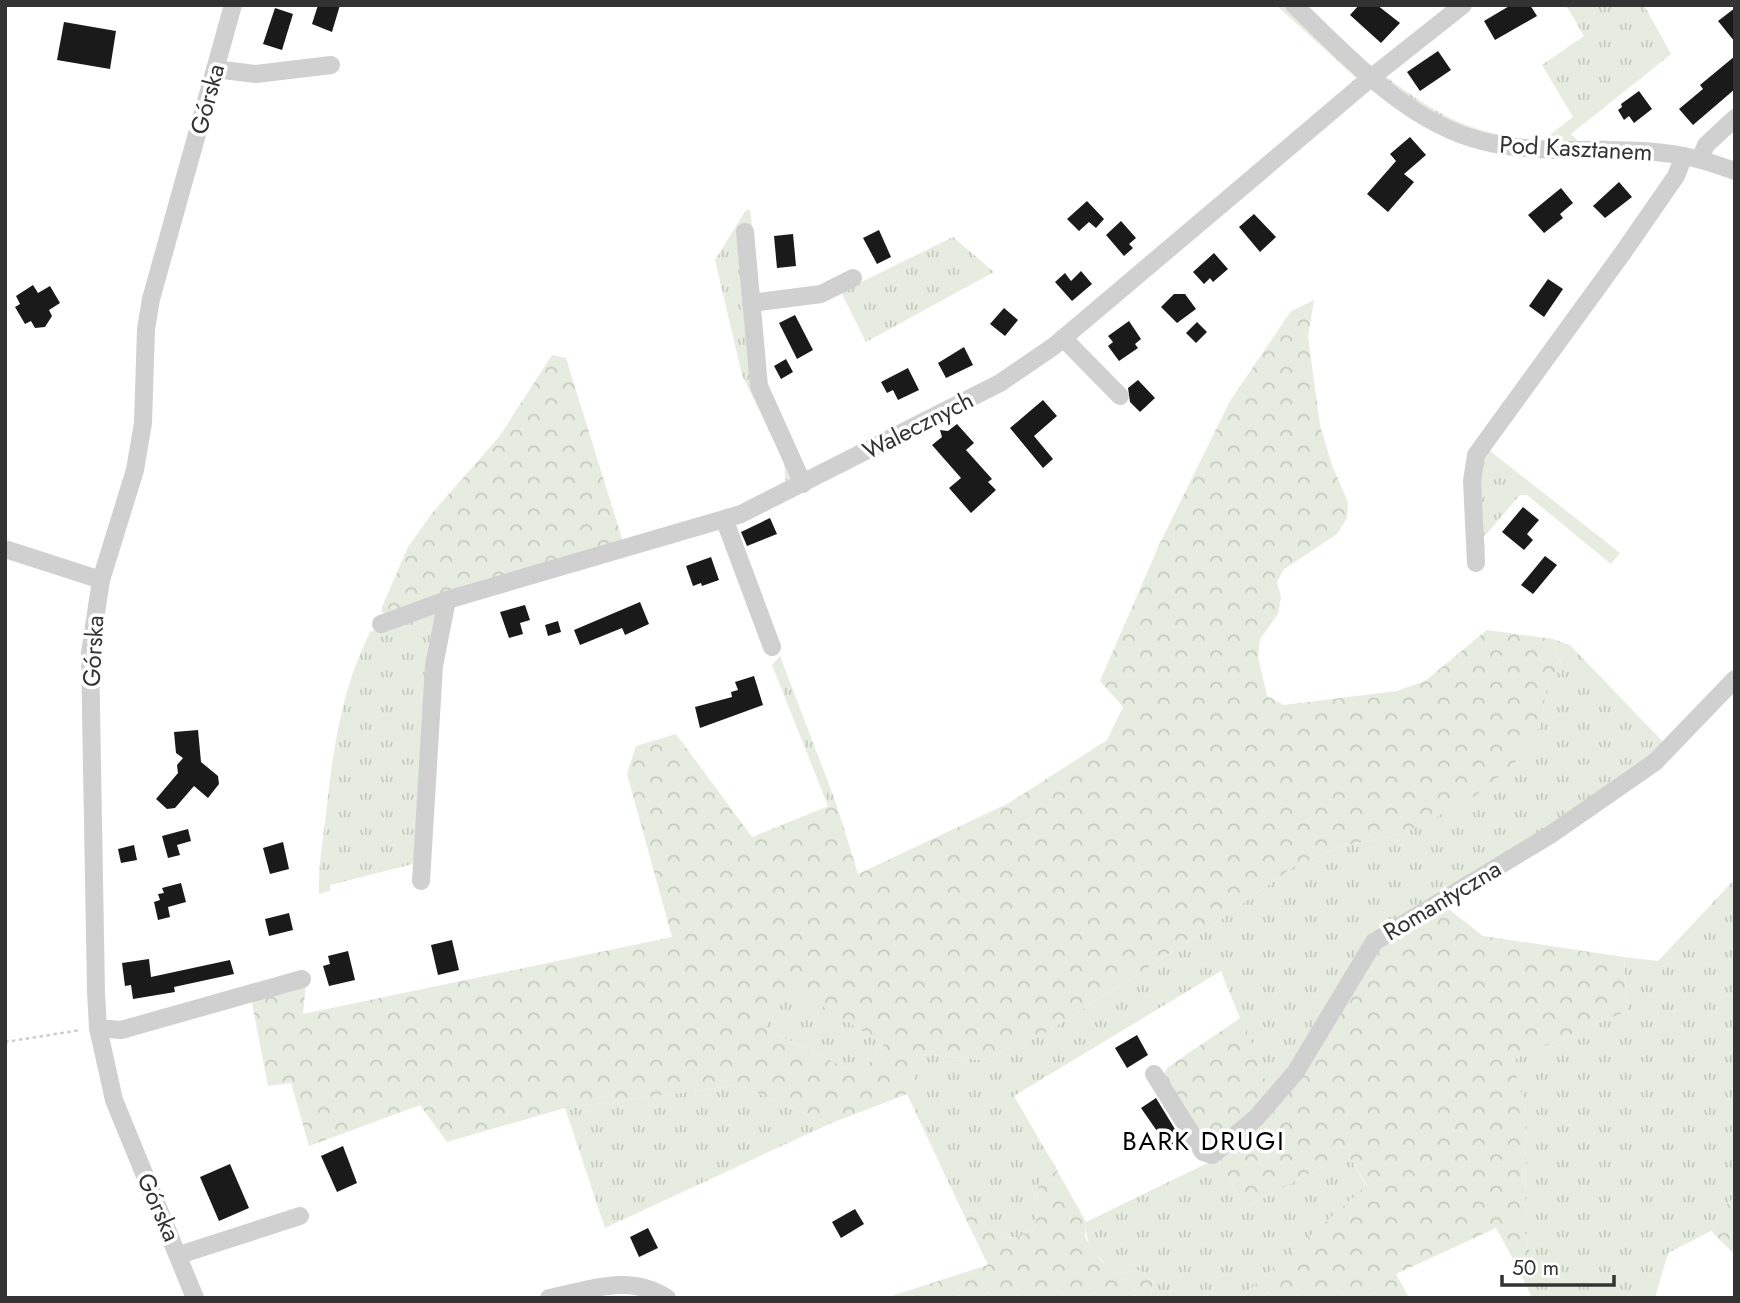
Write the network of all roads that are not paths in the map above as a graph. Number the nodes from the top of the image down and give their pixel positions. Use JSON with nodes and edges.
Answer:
{"nodes":[{"id":1,"x":233,"y":5,"type":"edge"},
{"id":2,"x":1294,"y":5,"type":"edge"},
{"id":3,"x":1463,"y":5,"type":"edge"},
{"id":4,"x":331,"y":65,"type":"dead end"},
{"id":5,"x":215,"y":69,"type":"junction"},
{"id":6,"x":1371,"y":77,"type":"junction"},
{"id":7,"x":1735,"y":118,"type":"edge"},
{"id":8,"x":1692,"y":158,"type":"junction"},
{"id":9,"x":1735,"y":171,"type":"edge"},
{"id":10,"x":745,"y":232,"type":"dead end"},
{"id":11,"x":853,"y":278,"type":"dead end"},
{"id":12,"x":751,"y":303,"type":"junction"},
{"id":13,"x":1063,"y":338,"type":"junction"},
{"id":14,"x":1119,"y":396,"type":"dead end"},
{"id":15,"x":803,"y":484,"type":"junction"},
{"id":16,"x":725,"y":521,"type":"junction"},
{"id":17,"x":5,"y":549,"type":"edge"},
{"id":18,"x":1476,"y":563,"type":"dead end"},
{"id":19,"x":101,"y":580,"type":"junction"},
{"id":20,"x":447,"y":600,"type":"junction"},
{"id":21,"x":381,"y":624,"type":"dead end"},
{"id":22,"x":772,"y":647,"type":"dead end"},
{"id":23,"x":1735,"y":679,"type":"edge"},
{"id":24,"x":421,"y":881,"type":"dead end"},
{"id":25,"x":302,"y":979,"type":"dead end"},
{"id":26,"x":98,"y":1028,"type":"junction"},
{"id":27,"x":1154,"y":1074,"type":"dead end"},
{"id":28,"x":300,"y":1216,"type":"dead end"},
{"id":29,"x":179,"y":1255,"type":"junction"},
{"id":30,"x":195,"y":1298,"type":"edge"},
{"id":31,"x":549,"y":1298,"type":"edge"},
{"id":32,"x":667,"y":1298,"type":"edge"}],
"edges":[{"from":1,"to":5,"type":"street","name":"Górska"},
{"from":2,"to":6,"type":"street","name":"Pod Kasztanem"},
{"from":3,"to":6,"type":"street","name":"Walecznych"},
{"from":4,"to":5,"type":"street"},
{"from":5,"to":19,"type":"street","name":"Górska"},
{"from":6,"to":8,"type":"street","name":"Pod Kasztanem"},
{"from":6,"to":13,"type":"street","name":"Walecznych"},
{"from":7,"to":8,"type":"street"},
{"from":8,"to":9,"type":"street","name":"Pod Kasztanem"},
{"from":8,"to":18,"type":"street"},
{"from":10,"to":12,"type":"street"},
{"from":11,"to":12,"type":"street"},
{"from":12,"to":15,"type":"street"},
{"from":13,"to":14,"type":"street"},
{"from":13,"to":15,"type":"street","name":"Walecznych"},
{"from":15,"to":16,"type":"street","name":"Walecznych"},
{"from":16,"to":20,"type":"street","name":"Walecznych"},
{"from":16,"to":22,"type":"street"},
{"from":17,"to":19,"type":"street"},
{"from":19,"to":26,"type":"street","name":"Górska"},
{"from":20,"to":21,"type":"street","name":"Walecznych"},
{"from":20,"to":24,"type":"street"},
{"from":23,"to":27,"type":"street","name":"Romantyczna"},
{"from":25,"to":26,"type":"street"},
{"from":26,"to":29,"type":"street","name":"Górska"},
{"from":28,"to":29,"type":"street"},
{"from":29,"to":30,"type":"street","name":"Górska"},
{"from":31,"to":32,"type":"street"}]}
